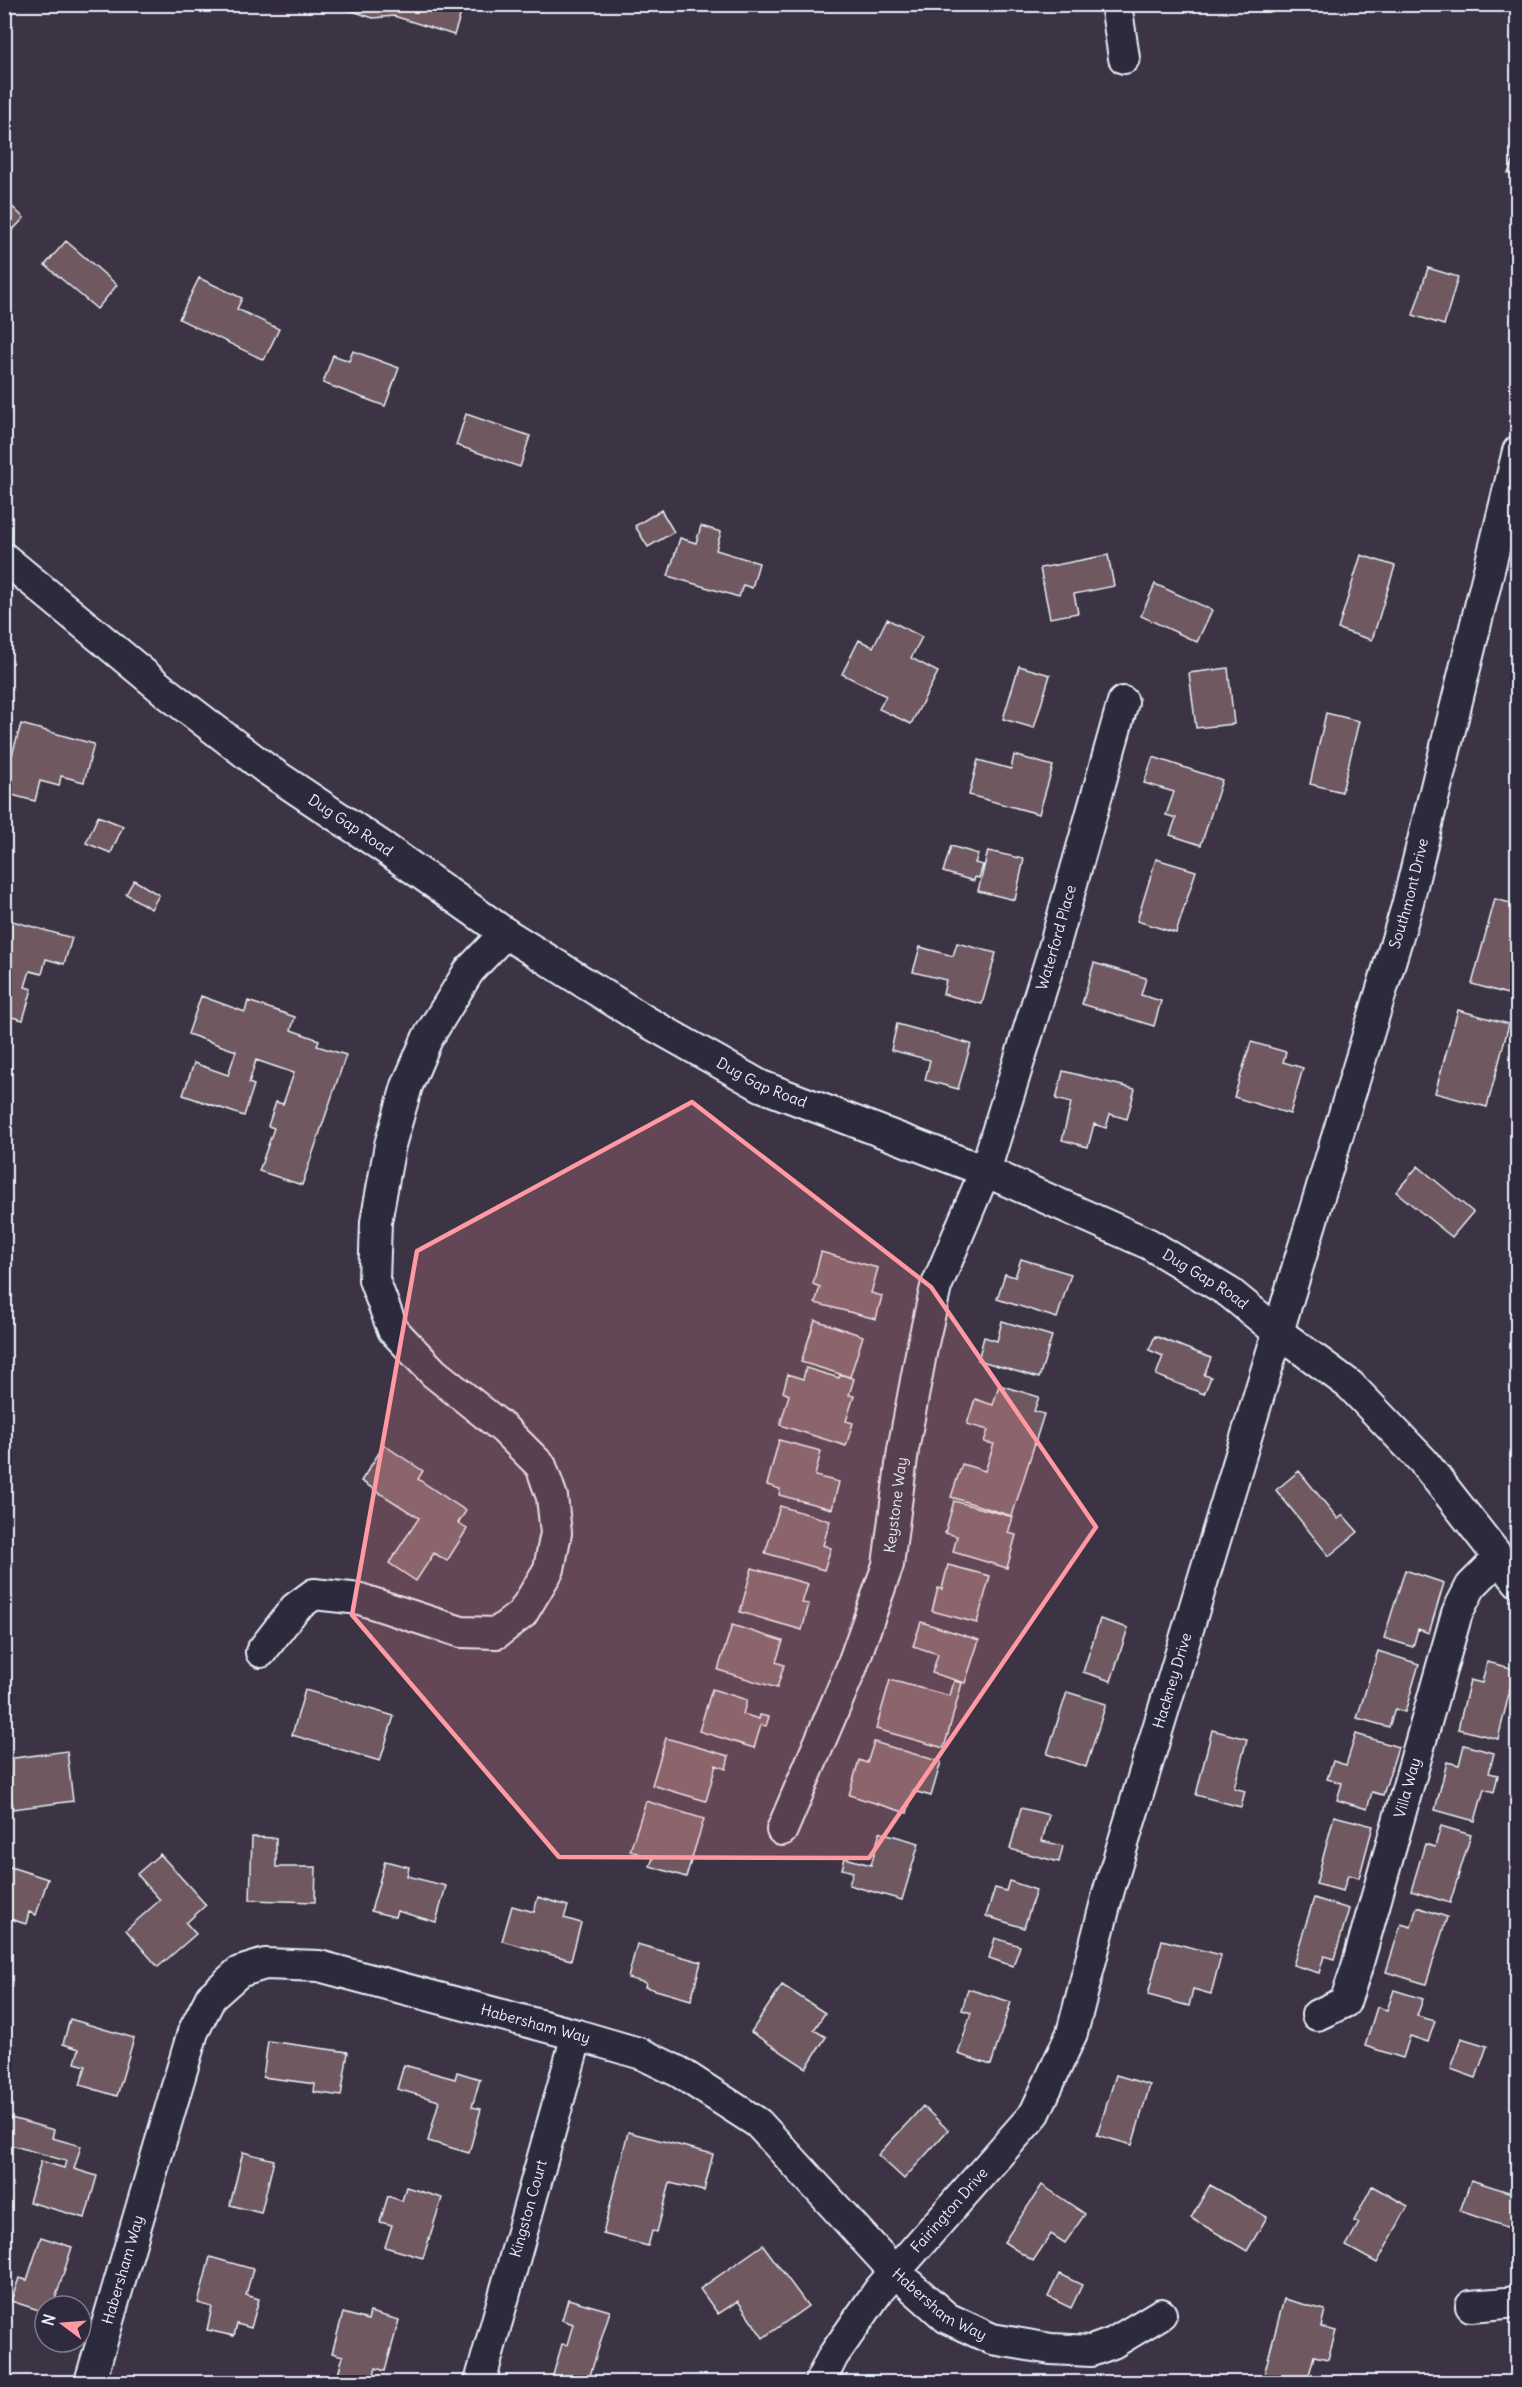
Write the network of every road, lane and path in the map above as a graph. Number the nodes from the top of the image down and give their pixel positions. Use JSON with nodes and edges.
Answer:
{"nodes":[{"id":1,"x":1116,"y":4,"type":"edge"},
{"id":2,"x":1124,"y":58,"type":"dead end"},
{"id":3,"x":1518,"y":451,"type":"edge"},
{"id":4,"x":4,"y":558,"type":"edge"},
{"id":5,"x":1123,"y":702,"type":"dead end"},
{"id":6,"x":505,"y":933,"type":"junction"},
{"id":7,"x":986,"y":1171,"type":"junction"},
{"id":8,"x":1278,"y":1332,"type":"junction"},
{"id":9,"x":1499,"y":1558,"type":"junction"},
{"id":10,"x":1518,"y":1582,"type":"edge"},
{"id":11,"x":261,"y":1652,"type":"dead end"},
{"id":12,"x":782,"y":1830,"type":"dead end"},
{"id":13,"x":1317,"y":2015,"type":"dead end"},
{"id":14,"x":1072,"y":2033,"type":"joint"},
{"id":15,"x":577,"y":2034,"type":"junction"},
{"id":16,"x":895,"y":2272,"type":"junction"},
{"id":17,"x":1518,"y":2302,"type":"edge"},
{"id":18,"x":1471,"y":2307,"type":"dead end"},
{"id":19,"x":1161,"y":2314,"type":"dead end"},
{"id":20,"x":90,"y":2382,"type":"edge"},
{"id":21,"x":480,"y":2382,"type":"edge"},
{"id":22,"x":820,"y":2382,"type":"edge"}],
"edges":[{"from":1,"to":2,"type":"street"},
{"from":3,"to":8,"type":"street","name":"Southmont Drive"},
{"from":4,"to":6,"type":"street","name":"Dug Gap Road"},
{"from":5,"to":7,"type":"street","name":"Waterford Place"},
{"from":6,"to":7,"type":"street","name":"Dug Gap Road"},
{"from":6,"to":11,"type":"street"},
{"from":7,"to":8,"type":"street","name":"Dug Gap Road"},
{"from":7,"to":12,"type":"street","name":"Keystone Way"},
{"from":8,"to":9,"type":"street","name":"Dug Gap Road"},
{"from":8,"to":14,"type":"street","name":"Hackney Drive"},
{"from":9,"to":10,"type":"street","name":"Dug Gap Road"},
{"from":9,"to":13,"type":"street","name":"Villa Way"},
{"from":14,"to":16,"type":"street","name":"Fairington Drive"},
{"from":15,"to":16,"type":"street","name":"Habersham Way"},
{"from":15,"to":20,"type":"street","name":"Habersham Way"},
{"from":15,"to":21,"type":"street","name":"Kingston Court"},
{"from":16,"to":19,"type":"street","name":"Habersham Way"},
{"from":16,"to":22,"type":"street","name":"Fairington Drive"},
{"from":17,"to":18,"type":"street"}]}
